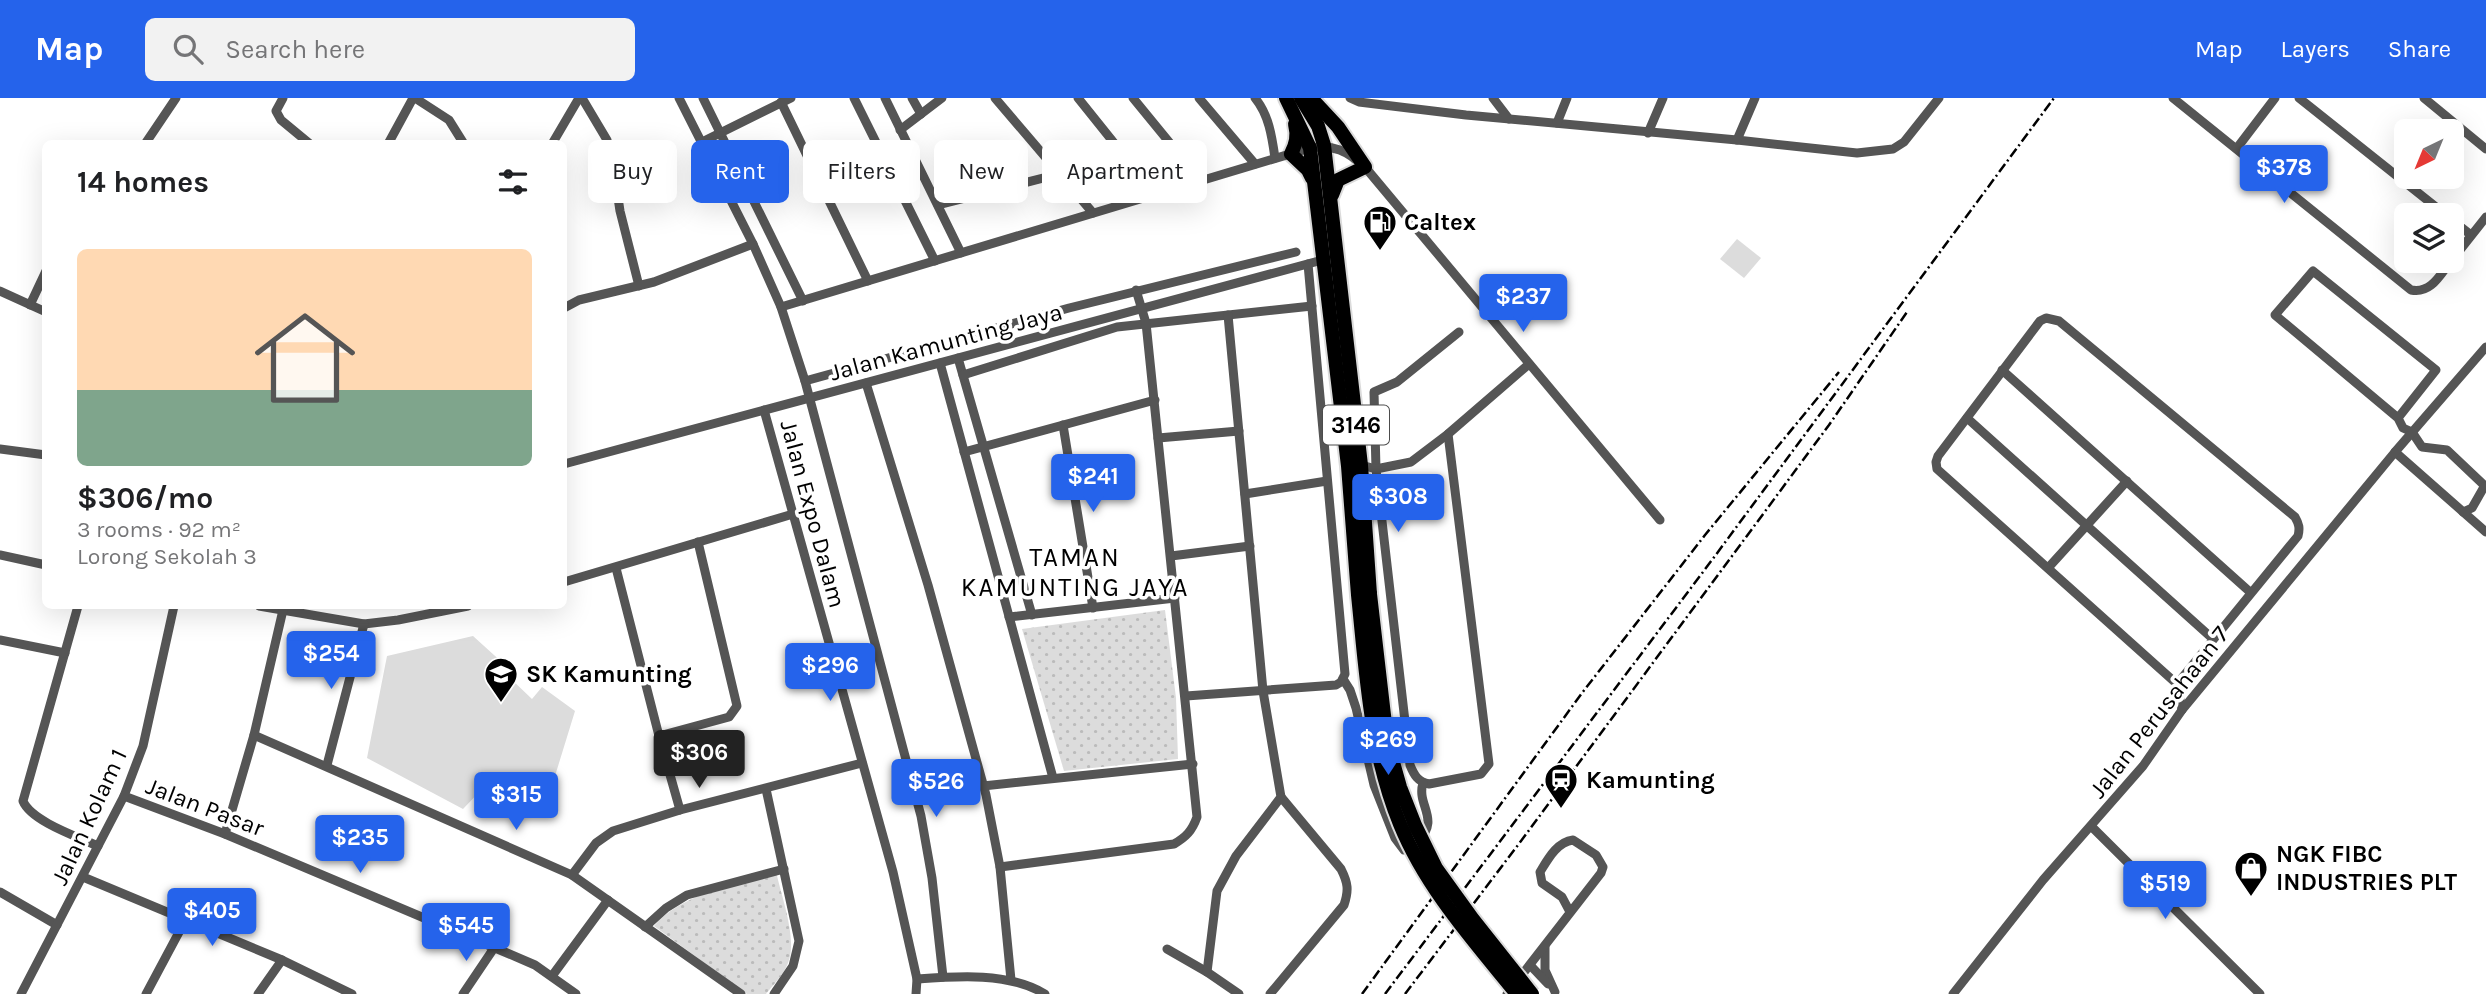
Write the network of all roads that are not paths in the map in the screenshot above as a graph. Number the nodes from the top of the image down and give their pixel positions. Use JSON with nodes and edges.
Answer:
{"nodes":[{"id":1,"x":175,"y":98,"type":"edge"},
{"id":2,"x":283,"y":98,"type":"edge"},
{"id":3,"x":414,"y":98,"type":"edge"},
{"id":4,"x":581,"y":98,"type":"edge"},
{"id":5,"x":679,"y":98,"type":"edge"},
{"id":6,"x":703,"y":98,"type":"edge"},
{"id":7,"x":791,"y":98,"type":"edge"},
{"id":8,"x":853,"y":98,"type":"edge"},
{"id":9,"x":912,"y":98,"type":"edge"},
{"id":10,"x":942,"y":98,"type":"edge"},
{"id":11,"x":995,"y":98,"type":"edge"},
{"id":12,"x":1077,"y":98,"type":"edge"},
{"id":13,"x":1133,"y":98,"type":"edge"},
{"id":14,"x":1199,"y":98,"type":"edge"},
{"id":15,"x":1255,"y":98,"type":"edge"},
{"id":16,"x":1311,"y":98,"type":"edge"},
{"id":17,"x":1350,"y":98,"type":"edge"},
{"id":18,"x":1493,"y":98,"type":"edge"},
{"id":19,"x":1567,"y":98,"type":"edge"},
{"id":20,"x":1663,"y":98,"type":"edge"},
{"id":21,"x":1755,"y":98,"type":"edge"},
{"id":22,"x":1939,"y":98,"type":"edge"},
{"id":23,"x":2275,"y":98,"type":"edge"},
{"id":24,"x":2299,"y":98,"type":"edge"},
{"id":25,"x":2424,"y":98,"type":"edge"},
{"id":26,"x":886,"y":99,"type":"edge"},
{"id":27,"x":2176,"y":99,"type":"edge"},
{"id":28,"x":1293,"y":101,"type":"edge"},
{"id":29,"x":780,"y":102,"type":"junction"},
{"id":30,"x":921,"y":114,"type":"junction"},
{"id":31,"x":1509,"y":119,"type":"junction"},
{"id":32,"x":1557,"y":123,"type":"junction"},
{"id":33,"x":900,"y":130,"type":"junction"},
{"id":34,"x":722,"y":133,"type":"junction"},
{"id":35,"x":1648,"y":133,"type":"junction"},
{"id":36,"x":1737,"y":139,"type":"junction"},
{"id":37,"x":148,"y":140,"type":"edge"},
{"id":38,"x":305,"y":140,"type":"edge"},
{"id":39,"x":390,"y":140,"type":"edge"},
{"id":40,"x":462,"y":140,"type":"edge"},
{"id":41,"x":555,"y":140,"type":"edge"},
{"id":42,"x":701,"y":140,"type":"edge"},
{"id":43,"x":706,"y":140,"type":"edge"},
{"id":44,"x":1111,"y":140,"type":"edge"},
{"id":45,"x":1167,"y":140,"type":"edge"},
{"id":46,"x":1317,"y":147,"type":"junction"},
{"id":47,"x":2237,"y":148,"type":"junction"},
{"id":48,"x":2486,"y":149,"type":"edge"},
{"id":49,"x":1042,"y":154,"type":"edge"},
{"id":50,"x":1291,"y":154,"type":"junction"},
{"id":51,"x":1275,"y":158,"type":"junction"},
{"id":52,"x":1255,"y":164,"type":"junction"},
{"id":53,"x":1365,"y":167,"type":"junction"},
{"id":54,"x":1042,"y":178,"type":"edge"},
{"id":55,"x":1207,"y":179,"type":"edge"},
{"id":56,"x":1314,"y":183,"type":"junction"},
{"id":57,"x":1331,"y":196,"type":"junction"},
{"id":58,"x":732,"y":203,"type":"edge"},
{"id":59,"x":1084,"y":203,"type":"edge"},
{"id":60,"x":1126,"y":203,"type":"edge"},
{"id":61,"x":2431,"y":203,"type":"edge"},
{"id":62,"x":938,"y":205,"type":"junction"},
{"id":63,"x":1093,"y":213,"type":"junction"},
{"id":64,"x":2486,"y":217,"type":"edge"},
{"id":65,"x":2464,"y":229,"type":"edge"},
{"id":66,"x":2471,"y":235,"type":"junction"},
{"id":67,"x":753,"y":244,"type":"junction"},
{"id":68,"x":2464,"y":244,"type":"edge"},
{"id":69,"x":1296,"y":252,"type":"dead end"},
{"id":70,"x":961,"y":253,"type":"junction"},
{"id":71,"x":1331,"y":258,"type":"junction"},
{"id":72,"x":935,"y":261,"type":"junction"},
{"id":73,"x":1308,"y":264,"type":"junction"},
{"id":74,"x":2441,"y":273,"type":"edge"},
{"id":75,"x":42,"y":280,"type":"edge"},
{"id":76,"x":868,"y":281,"type":"junction"},
{"id":77,"x":639,"y":286,"type":"junction"},
{"id":78,"x":1136,"y":290,"type":"junction"},
{"id":79,"x":0,"y":291,"type":"edge"},
{"id":80,"x":803,"y":301,"type":"junction"},
{"id":81,"x":30,"y":305,"type":"junction"},
{"id":82,"x":567,"y":306,"type":"edge"},
{"id":83,"x":1312,"y":306,"type":"junction"},
{"id":84,"x":780,"y":307,"type":"junction"},
{"id":85,"x":1142,"y":309,"type":"junction"},
{"id":86,"x":42,"y":310,"type":"edge"},
{"id":87,"x":1228,"y":315,"type":"junction"},
{"id":88,"x":1146,"y":323,"type":"junction"},
{"id":89,"x":1459,"y":332,"type":"dead end"},
{"id":90,"x":2486,"y":347,"type":"edge"},
{"id":91,"x":958,"y":358,"type":"junction"},
{"id":92,"x":940,"y":363,"type":"junction"},
{"id":93,"x":1529,"y":364,"type":"junction"},
{"id":94,"x":2002,"y":370,"type":"junction"},
{"id":95,"x":963,"y":375,"type":"junction"},
{"id":96,"x":805,"y":381,"type":"junction"},
{"id":97,"x":866,"y":383,"type":"junction"},
{"id":98,"x":809,"y":398,"type":"junction"},
{"id":99,"x":1154,"y":400,"type":"junction"},
{"id":100,"x":764,"y":410,"type":"junction"},
{"id":101,"x":1967,"y":418,"type":"junction"},
{"id":102,"x":2398,"y":418,"type":"junction"},
{"id":103,"x":1063,"y":425,"type":"junction"},
{"id":104,"x":1239,"y":431,"type":"junction"},
{"id":105,"x":2412,"y":432,"type":"junction"},
{"id":106,"x":1448,"y":434,"type":"junction"},
{"id":107,"x":1158,"y":438,"type":"junction"},
{"id":108,"x":984,"y":446,"type":"junction"},
{"id":109,"x":0,"y":449,"type":"edge"},
{"id":110,"x":964,"y":452,"type":"junction"},
{"id":111,"x":2395,"y":452,"type":"junction"},
{"id":112,"x":42,"y":454,"type":"edge"},
{"id":113,"x":567,"y":463,"type":"edge"},
{"id":114,"x":1361,"y":465,"type":"junction"},
{"id":115,"x":1376,"y":470,"type":"junction"},
{"id":116,"x":1327,"y":481,"type":"junction"},
{"id":117,"x":2127,"y":481,"type":"junction"},
{"id":118,"x":2485,"y":487,"type":"edge"},
{"id":119,"x":1245,"y":494,"type":"junction"},
{"id":120,"x":2463,"y":512,"type":"junction"},
{"id":121,"x":793,"y":514,"type":"junction"},
{"id":122,"x":1660,"y":520,"type":"dead end"},
{"id":123,"x":2087,"y":526,"type":"junction"},
{"id":124,"x":2486,"y":532,"type":"edge"},
{"id":125,"x":698,"y":542,"type":"junction"},
{"id":126,"x":1250,"y":546,"type":"junction"},
{"id":127,"x":0,"y":555,"type":"edge"},
{"id":128,"x":1171,"y":556,"type":"junction"},
{"id":129,"x":42,"y":564,"type":"edge"},
{"id":130,"x":616,"y":568,"type":"junction"},
{"id":131,"x":2048,"y":568,"type":"junction"},
{"id":132,"x":567,"y":581,"type":"edge"},
{"id":133,"x":2250,"y":592,"type":"junction"},
{"id":134,"x":1364,"y":594,"type":"junction"},
{"id":135,"x":1175,"y":598,"type":"junction"},
{"id":136,"x":1093,"y":608,"type":"junction"},
{"id":137,"x":77,"y":609,"type":"edge"},
{"id":138,"x":173,"y":609,"type":"edge"},
{"id":139,"x":276,"y":609,"type":"edge"},
{"id":140,"x":453,"y":609,"type":"edge"},
{"id":141,"x":282,"y":610,"type":"junction"},
{"id":142,"x":1032,"y":615,"type":"junction"},
{"id":143,"x":1009,"y":617,"type":"junction"},
{"id":144,"x":364,"y":624,"type":"junction"},
{"id":145,"x":2213,"y":639,"type":"junction"},
{"id":146,"x":0,"y":640,"type":"edge"},
{"id":147,"x":65,"y":653,"type":"junction"},
{"id":148,"x":1343,"y":680,"type":"junction"},
{"id":149,"x":2177,"y":684,"type":"junction"},
{"id":150,"x":1263,"y":691,"type":"junction"},
{"id":151,"x":1186,"y":696,"type":"junction"},
{"id":152,"x":2182,"y":710,"type":"junction"},
{"id":153,"x":254,"y":735,"type":"junction"},
{"id":154,"x":659,"y":736,"type":"junction"},
{"id":155,"x":862,"y":762,"type":"junction"},
{"id":156,"x":1193,"y":764,"type":"junction"},
{"id":157,"x":327,"y":765,"type":"junction"},
{"id":158,"x":1053,"y":778,"type":"junction"},
{"id":159,"x":1423,"y":783,"type":"junction"},
{"id":160,"x":983,"y":786,"type":"junction"},
{"id":161,"x":766,"y":789,"type":"junction"},
{"id":162,"x":124,"y":796,"type":"junction"},
{"id":163,"x":1281,"y":797,"type":"junction"},
{"id":164,"x":680,"y":810,"type":"junction"},
{"id":165,"x":2092,"y":827,"type":"junction"},
{"id":166,"x":225,"y":834,"type":"junction"},
{"id":167,"x":99,"y":846,"type":"junction"},
{"id":168,"x":1000,"y":867,"type":"junction"},
{"id":169,"x":784,"y":869,"type":"junction"},
{"id":170,"x":572,"y":875,"type":"junction"},
{"id":171,"x":83,"y":877,"type":"junction"},
{"id":172,"x":0,"y":892,"type":"edge"},
{"id":173,"x":608,"y":900,"type":"junction"},
{"id":174,"x":1570,"y":912,"type":"junction"},
{"id":175,"x":185,"y":920,"type":"junction"},
{"id":176,"x":57,"y":925,"type":"junction"},
{"id":177,"x":645,"y":927,"type":"junction"},
{"id":178,"x":1545,"y":946,"type":"junction"},
{"id":179,"x":494,"y":947,"type":"junction"},
{"id":180,"x":1167,"y":949,"type":"dead end"},
{"id":181,"x":282,"y":960,"type":"junction"},
{"id":182,"x":1530,"y":965,"type":"junction"},
{"id":183,"x":1207,"y":972,"type":"junction"},
{"id":184,"x":552,"y":976,"type":"junction"},
{"id":185,"x":943,"y":977,"type":"junction"},
{"id":186,"x":917,"y":979,"type":"junction"},
{"id":187,"x":1011,"y":980,"type":"junction"},
{"id":188,"x":1556,"y":993,"type":"edge"},
{"id":189,"x":21,"y":994,"type":"edge"},
{"id":190,"x":146,"y":994,"type":"edge"},
{"id":191,"x":258,"y":994,"type":"edge"},
{"id":192,"x":352,"y":994,"type":"edge"},
{"id":193,"x":463,"y":994,"type":"edge"},
{"id":194,"x":576,"y":994,"type":"edge"},
{"id":195,"x":741,"y":994,"type":"edge"},
{"id":196,"x":774,"y":994,"type":"edge"},
{"id":197,"x":916,"y":994,"type":"edge"},
{"id":198,"x":1045,"y":994,"type":"edge"},
{"id":199,"x":1239,"y":994,"type":"edge"},
{"id":200,"x":1270,"y":994,"type":"edge"},
{"id":201,"x":1507,"y":994,"type":"edge"},
{"id":202,"x":1519,"y":994,"type":"edge"},
{"id":203,"x":1532,"y":994,"type":"edge"},
{"id":204,"x":1953,"y":994,"type":"edge"},
{"id":205,"x":2260,"y":994,"type":"edge"}],
"edges":[{"from":1,"to":37,"type":"street"},
{"from":2,"to":38,"type":"street"},
{"from":3,"to":39,"type":"street"},
{"from":3,"to":40,"type":"street"},
{"from":4,"to":41,"type":"street"},
{"from":4,"to":77,"type":"street"},
{"from":5,"to":42,"type":"street"},
{"from":6,"to":34,"type":"street"},
{"from":7,"to":29,"type":"street"},
{"from":8,"to":72,"type":"street"},
{"from":9,"to":30,"type":"street"},
{"from":10,"to":30,"type":"street"},
{"from":11,"to":49,"type":"street"},
{"from":12,"to":44,"type":"street"},
{"from":13,"to":45,"type":"street"},
{"from":14,"to":52,"type":"street"},
{"from":15,"to":51,"type":"street"},
{"from":16,"to":53,"type":"main road"},
{"from":17,"to":31,"type":"street"},
{"from":18,"to":31,"type":"street"},
{"from":19,"to":32,"type":"street"},
{"from":20,"to":35,"type":"street"},
{"from":21,"to":36,"type":"street"},
{"from":22,"to":36,"type":"street"},
{"from":23,"to":47,"type":"street"},
{"from":24,"to":61,"type":"street"},
{"from":25,"to":48,"type":"street"},
{"from":26,"to":33,"type":"street"},
{"from":27,"to":47,"type":"street"},
{"from":28,"to":46,"type":"main road","number":"3146"},
{"from":28,"to":50,"type":"main road"},
{"from":29,"to":34,"type":"street"},
{"from":29,"to":76,"type":"street"},
{"from":30,"to":33,"type":"street"},
{"from":31,"to":32,"type":"street"},
{"from":32,"to":35,"type":"street"},
{"from":33,"to":62,"type":"street"},
{"from":34,"to":43,"type":"street"},
{"from":34,"to":80,"type":"street"},
{"from":35,"to":36,"type":"street"},
{"from":46,"to":50,"type":"street"},
{"from":46,"to":53,"type":"street"},
{"from":46,"to":56,"type":"main road","number":"3146"},
{"from":46,"to":57,"type":"main road","number":"3146"},
{"from":47,"to":74,"type":"street"},
{"from":50,"to":51,"type":"street"},
{"from":50,"to":56,"type":"main road"},
{"from":51,"to":52,"type":"street"},
{"from":52,"to":55,"type":"street"},
{"from":53,"to":57,"type":"main road"},
{"from":53,"to":93,"type":"street"},
{"from":54,"to":62,"type":"street"},
{"from":56,"to":71,"type":"main road","number":"3146"},
{"from":57,"to":71,"type":"main road","number":"3146"},
{"from":58,"to":67,"type":"street"},
{"from":59,"to":63,"type":"street"},
{"from":60,"to":63,"type":"street"},
{"from":62,"to":70,"type":"street"},
{"from":63,"to":70,"type":"street"},
{"from":64,"to":66,"type":"street"},
{"from":65,"to":66,"type":"street"},
{"from":66,"to":68,"type":"street"},
{"from":67,"to":77,"type":"street"},
{"from":67,"to":84,"type":"street"},
{"from":69,"to":78,"type":"street"},
{"from":70,"to":72,"type":"street"},
{"from":71,"to":73,"type":"street","name":"Jalan Kamunting Jaya"},
{"from":71,"to":114,"type":"main road","number":"3146"},
{"from":71,"to":134,"type":"main road","number":"3146"},
{"from":72,"to":76,"type":"street"},
{"from":73,"to":83,"type":"street"},
{"from":73,"to":85,"type":"street","name":"Jalan Kamunting Jaya"},
{"from":75,"to":81,"type":"street"},
{"from":76,"to":80,"type":"street"},
{"from":77,"to":82,"type":"street"},
{"from":78,"to":85,"type":"street"},
{"from":78,"to":96,"type":"street"},
{"from":79,"to":81,"type":"street"},
{"from":80,"to":84,"type":"street"},
{"from":81,"to":86,"type":"street"},
{"from":83,"to":87,"type":"street"},
{"from":83,"to":116,"type":"street"},
{"from":84,"to":96,"type":"street"},
{"from":85,"to":88,"type":"street"},
{"from":85,"to":91,"type":"street","name":"Jalan Kamunting Jaya"},
{"from":87,"to":88,"type":"street"},
{"from":87,"to":104,"type":"street"},
{"from":88,"to":95,"type":"street"},
{"from":88,"to":99,"type":"street"},
{"from":89,"to":115,"type":"street"},
{"from":90,"to":105,"type":"street","name":"Jalan Perusahaan 7"},
{"from":91,"to":92,"type":"street","name":"Jalan Kamunting Jaya"},
{"from":91,"to":95,"type":"street"},
{"from":92,"to":97,"type":"street","name":"Jalan Kamunting Jaya"},
{"from":92,"to":110,"type":"street"},
{"from":93,"to":106,"type":"street"},
{"from":93,"to":122,"type":"street"},
{"from":94,"to":101,"type":"street"},
{"from":94,"to":117,"type":"street"},
{"from":94,"to":133,"type":"street"},
{"from":95,"to":108,"type":"street"},
{"from":96,"to":98,"type":"street"},
{"from":97,"to":98,"type":"street","name":"Jalan Kamunting Jaya"},
{"from":97,"to":160,"type":"street"},
{"from":98,"to":100,"type":"street","name":"Jalan Kamunting Jaya"},
{"from":98,"to":185,"type":"street"},
{"from":99,"to":103,"type":"street"},
{"from":99,"to":107,"type":"street"},
{"from":100,"to":113,"type":"street","name":"Jalan Kamunting Jaya"},
{"from":100,"to":121,"type":"street","name":"Jalan Expo Dalam"},
{"from":101,"to":123,"type":"street"},
{"from":101,"to":131,"type":"street"},
{"from":102,"to":102,"type":"street"},
{"from":102,"to":105,"type":"street"},
{"from":103,"to":108,"type":"street"},
{"from":103,"to":136,"type":"street"},
{"from":104,"to":107,"type":"street"},
{"from":104,"to":119,"type":"street"},
{"from":105,"to":111,"type":"street","name":"Jalan Perusahaan 7"},
{"from":105,"to":118,"type":"street"},
{"from":106,"to":115,"type":"street"},
{"from":106,"to":159,"type":"street"},
{"from":107,"to":128,"type":"street"},
{"from":108,"to":110,"type":"street"},
{"from":108,"to":142,"type":"street"},
{"from":109,"to":112,"type":"street"},
{"from":110,"to":143,"type":"street"},
{"from":111,"to":120,"type":"street"},
{"from":111,"to":152,"type":"street","name":"Jalan Perusahaan 7"},
{"from":114,"to":115,"type":"street"},
{"from":114,"to":134,"type":"main road","number":"3146"},
{"from":115,"to":159,"type":"street"},
{"from":116,"to":119,"type":"street"},
{"from":116,"to":148,"type":"street"},
{"from":117,"to":123,"type":"street"},
{"from":117,"to":133,"type":"street"},
{"from":118,"to":120,"type":"street"},
{"from":119,"to":126,"type":"street"},
{"from":120,"to":124,"type":"street"},
{"from":121,"to":125,"type":"street"},
{"from":121,"to":155,"type":"street","name":"Jalan Expo Dalam"},
{"from":123,"to":131,"type":"street"},
{"from":123,"to":145,"type":"street"},
{"from":125,"to":130,"type":"street"},
{"from":125,"to":154,"type":"street"},
{"from":126,"to":128,"type":"street"},
{"from":126,"to":150,"type":"street"},
{"from":127,"to":129,"type":"street"},
{"from":128,"to":135,"type":"street"},
{"from":130,"to":132,"type":"street"},
{"from":130,"to":154,"type":"street"},
{"from":131,"to":149,"type":"street"},
{"from":133,"to":145,"type":"street"},
{"from":134,"to":202,"type":"main road","number":"3146","bridge":true},
{"from":134,"to":203,"type":"main road","number":"3146","bridge":true},
{"from":135,"to":136,"type":"street"},
{"from":135,"to":151,"type":"street"},
{"from":136,"to":142,"type":"street"},
{"from":137,"to":147,"type":"street"},
{"from":138,"to":162,"type":"street","name":"Jalan Kolam 1"},
{"from":139,"to":141,"type":"street"},
{"from":140,"to":144,"type":"street"},
{"from":141,"to":144,"type":"street"},
{"from":141,"to":153,"type":"street"},
{"from":142,"to":143,"type":"street"},
{"from":143,"to":158,"type":"street"},
{"from":144,"to":157,"type":"street"},
{"from":145,"to":149,"type":"street"},
{"from":146,"to":147,"type":"street"},
{"from":147,"to":167,"type":"street"},
{"from":148,"to":150,"type":"street"},
{"from":148,"to":159,"type":"street"},
{"from":149,"to":152,"type":"street"},
{"from":150,"to":151,"type":"street"},
{"from":150,"to":163,"type":"street"},
{"from":151,"to":156,"type":"street"},
{"from":152,"to":165,"type":"street","name":"Jalan Perusahaan 7"},
{"from":153,"to":157,"type":"street"},
{"from":153,"to":166,"type":"street"},
{"from":154,"to":164,"type":"street"},
{"from":155,"to":161,"type":"street"},
{"from":155,"to":186,"type":"street","name":"Jalan Expo Dalam"},
{"from":156,"to":158,"type":"street"},
{"from":156,"to":168,"type":"street"},
{"from":157,"to":170,"type":"street"},
{"from":158,"to":160,"type":"street"},
{"from":160,"to":168,"type":"street"},
{"from":161,"to":164,"type":"street"},
{"from":161,"to":169,"type":"street"},
{"from":162,"to":166,"type":"street","name":"Jalan Pasar"},
{"from":162,"to":167,"type":"street","name":"Jalan Kolam 1"},
{"from":163,"to":183,"type":"street"},
{"from":163,"to":200,"type":"street"},
{"from":164,"to":170,"type":"street"},
{"from":165,"to":204,"type":"street","name":"Jalan Perusahaan 7"},
{"from":165,"to":205,"type":"street"},
{"from":166,"to":179,"type":"street","name":"Jalan Pasar"},
{"from":167,"to":171,"type":"street","name":"Jalan Kolam 1"},
{"from":168,"to":187,"type":"street"},
{"from":169,"to":177,"type":"street"},
{"from":169,"to":196,"type":"street"},
{"from":170,"to":173,"type":"street"},
{"from":171,"to":175,"type":"street"},
{"from":171,"to":176,"type":"street","name":"Jalan Kolam 1"},
{"from":172,"to":176,"type":"street"},
{"from":173,"to":177,"type":"street"},
{"from":173,"to":184,"type":"street"},
{"from":174,"to":174,"type":"street"},
{"from":174,"to":178,"type":"street"},
{"from":175,"to":181,"type":"street"},
{"from":175,"to":190,"type":"street"},
{"from":176,"to":189,"type":"street","name":"Jalan Kolam 1"},
{"from":177,"to":195,"type":"street"},
{"from":178,"to":182,"type":"street"},
{"from":178,"to":188,"type":"street"},
{"from":179,"to":184,"type":"street","name":"Jalan Pasar"},
{"from":179,"to":193,"type":"street"},
{"from":180,"to":183,"type":"street"},
{"from":181,"to":191,"type":"street"},
{"from":181,"to":192,"type":"street"},
{"from":182,"to":188,"type":"street"},
{"from":182,"to":201,"type":"street"},
{"from":183,"to":199,"type":"street"},
{"from":184,"to":194,"type":"street","name":"Jalan Pasar"},
{"from":185,"to":186,"type":"street"},
{"from":185,"to":187,"type":"street"},
{"from":186,"to":197,"type":"street","name":"Jalan Expo Dalam"},
{"from":187,"to":198,"type":"street"},
{"from":188,"to":202,"type":"street"}]}
